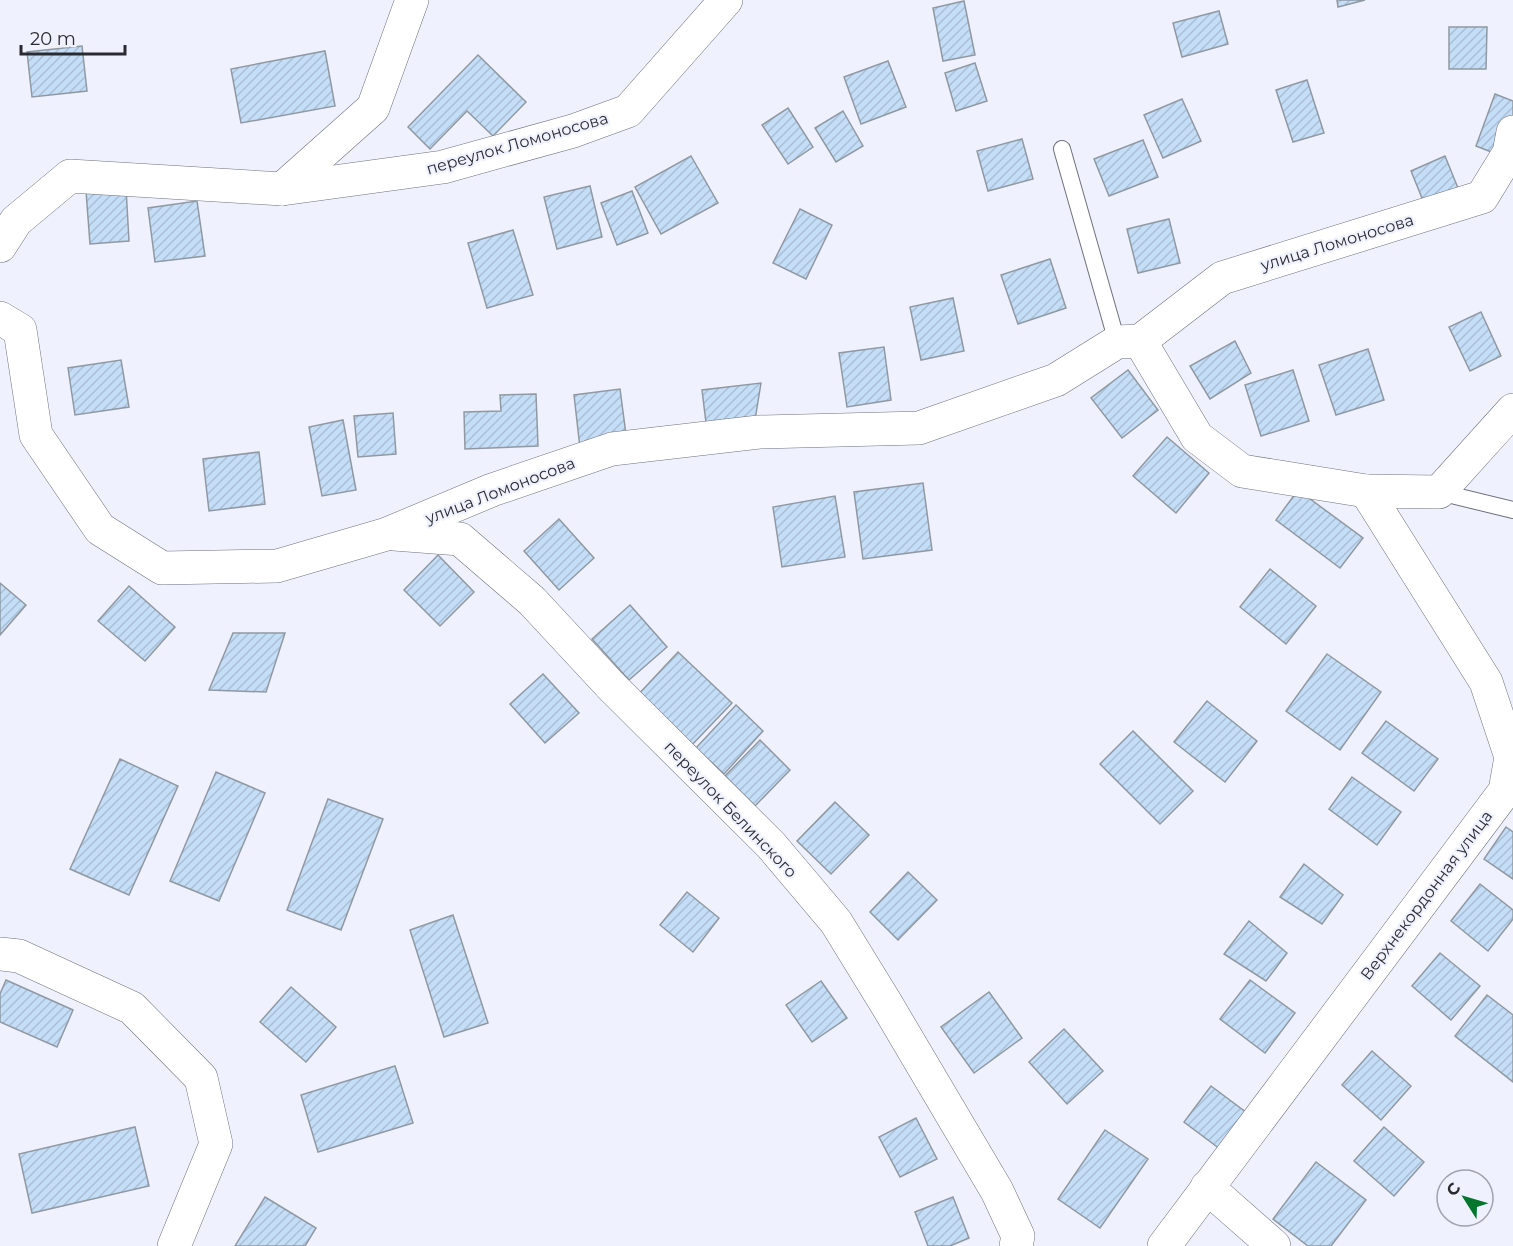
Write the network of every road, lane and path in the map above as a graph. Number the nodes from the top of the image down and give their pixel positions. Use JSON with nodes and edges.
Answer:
{"nodes":[{"id":1,"x":412,"y":0,"type":"edge"},
{"id":2,"x":726,"y":0,"type":"edge"},
{"id":3,"x":1513,"y":132,"type":"edge"},
{"id":4,"x":1062,"y":149,"type":"dead end"},
{"id":5,"x":282,"y":189,"type":"junction"},
{"id":6,"x":0,"y":246,"type":"edge"},
{"id":7,"x":0,"y":318,"type":"edge"},
{"id":8,"x":1129,"y":342,"type":"junction"},
{"id":9,"x":1513,"y":410,"type":"edge"},
{"id":10,"x":1366,"y":491,"type":"junction"},
{"id":11,"x":1439,"y":492,"type":"junction"},
{"id":12,"x":1513,"y":510,"type":"edge"},
{"id":13,"x":387,"y":534,"type":"junction"},
{"id":14,"x":0,"y":954,"type":"edge"},
{"id":15,"x":1207,"y":1187,"type":"junction"},
{"id":16,"x":174,"y":1246,"type":"edge"},
{"id":17,"x":1016,"y":1246,"type":"edge"},
{"id":18,"x":1164,"y":1246,"type":"edge"},
{"id":19,"x":1274,"y":1246,"type":"edge"}],
"edges":[{"from":1,"to":5,"type":"street"},
{"from":2,"to":5,"type":"street","name":"переулок Ломоносова"},
{"from":3,"to":8,"type":"street","name":"улица Ломоносова"},
{"from":4,"to":8,"type":"lane"},
{"from":5,"to":6,"type":"street","name":"переулок Ломоносова"},
{"from":7,"to":13,"type":"street","name":"улица Ломоносова"},
{"from":8,"to":10,"type":"street"},
{"from":8,"to":13,"type":"street","name":"улица Ломоносова"},
{"from":9,"to":11,"type":"street"},
{"from":10,"to":11,"type":"street"},
{"from":10,"to":15,"type":"street","name":"Верхнекордонная улица"},
{"from":11,"to":12,"type":"lane"},
{"from":13,"to":17,"type":"street","name":"переулок Белинского"},
{"from":14,"to":16,"type":"street"},
{"from":15,"to":18,"type":"street","name":"Верхнекордонная улица"},
{"from":15,"to":19,"type":"street"}]}
